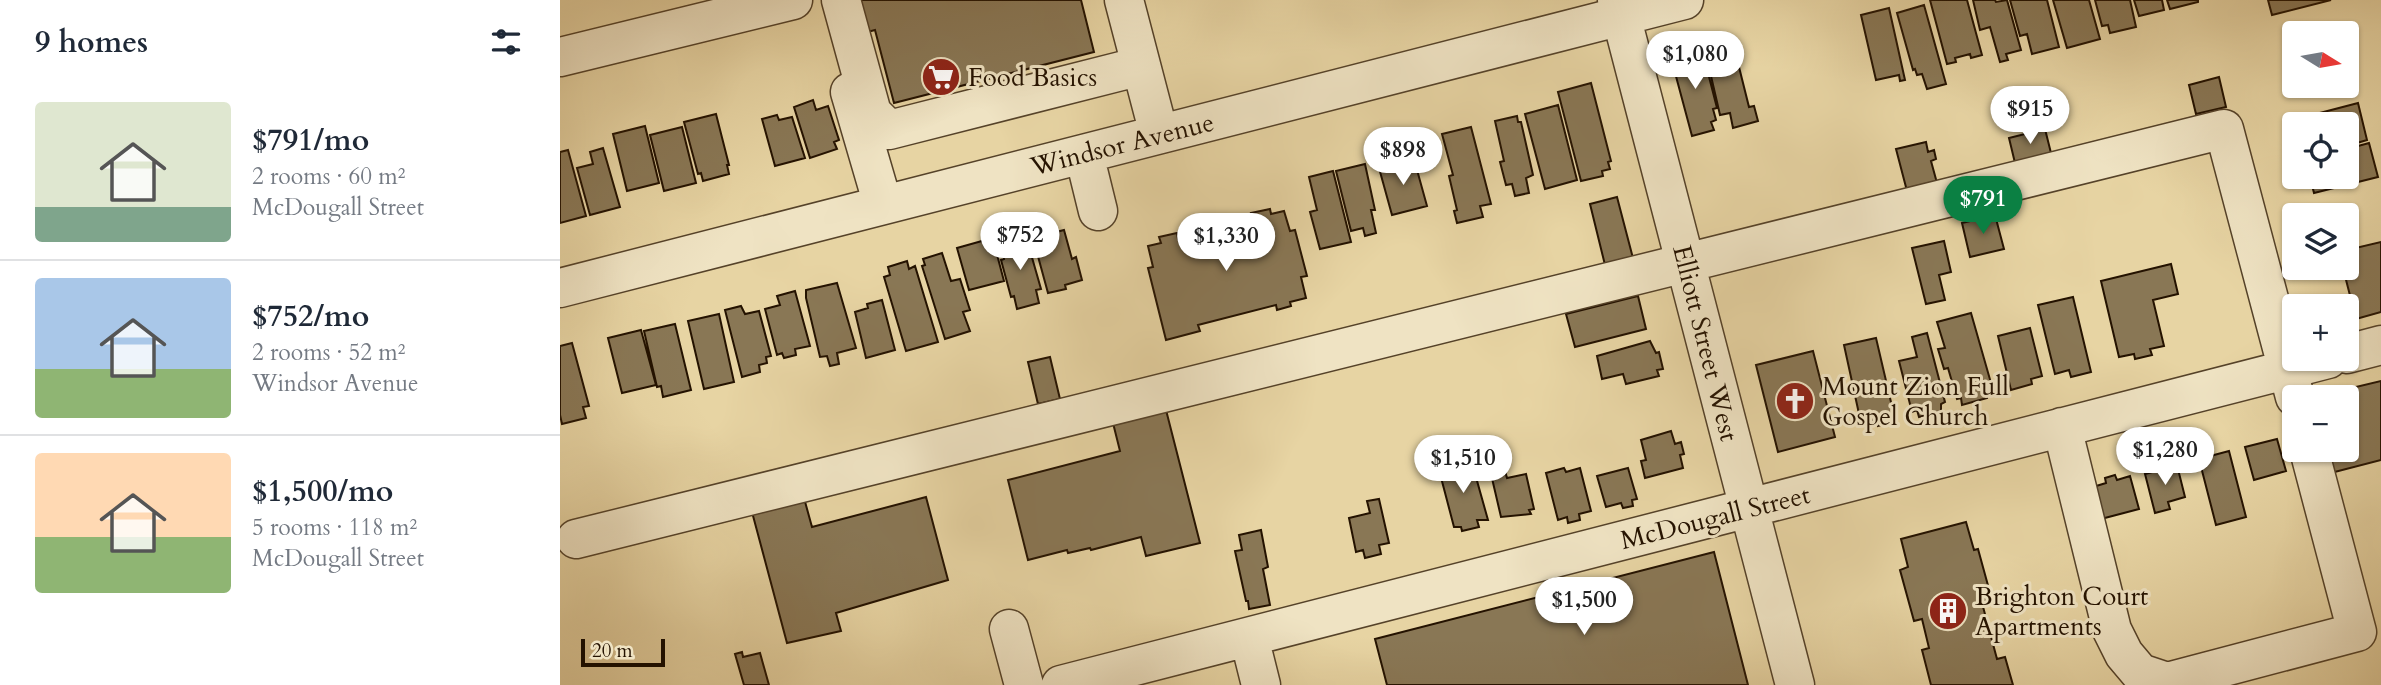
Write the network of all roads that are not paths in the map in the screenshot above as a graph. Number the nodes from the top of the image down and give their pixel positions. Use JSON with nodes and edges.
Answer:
{"nodes":[{"id":1,"x":814,"y":0,"type":"edge"},
{"id":2,"x":841,"y":0,"type":"edge"},
{"id":3,"x":1124,"y":0,"type":"edge"},
{"id":4,"x":1684,"y":0,"type":"edge"},
{"id":5,"x":782,"y":1,"type":"edge"},
{"id":6,"x":1619,"y":8,"type":"edge"},
{"id":7,"x":560,"y":57,"type":"edge"},
{"id":8,"x":1141,"y":66,"type":"junction"},
{"id":9,"x":1159,"y":134,"type":"junction"},
{"id":10,"x":1084,"y":154,"type":"junction"},
{"id":11,"x":883,"y":205,"type":"junction"},
{"id":12,"x":1098,"y":211,"type":"dead end"},
{"id":13,"x":1685,"y":263,"type":"junction"},
{"id":14,"x":560,"y":288,"type":"edge"},
{"id":15,"x":2381,"y":345,"type":"edge"},
{"id":16,"x":2359,"y":351,"type":"edge"},
{"id":17,"x":2310,"y":371,"type":"edge"},
{"id":18,"x":2291,"y":383,"type":"edge"},
{"id":19,"x":2062,"y":427,"type":"junction"},
{"id":20,"x":2312,"y":462,"type":"edge"},
{"id":21,"x":1749,"y":508,"type":"junction"},
{"id":22,"x":576,"y":539,"type":"dead end"},
{"id":23,"x":1009,"y":629,"type":"dead end"},
{"id":24,"x":1249,"y":637,"type":"junction"},
{"id":25,"x":1024,"y":685,"type":"edge"},
{"id":26,"x":1061,"y":685,"type":"edge"},
{"id":27,"x":1261,"y":685,"type":"edge"},
{"id":28,"x":1795,"y":685,"type":"edge"}],
"edges":[{"from":1,"to":11,"type":"street"},
{"from":2,"to":8,"type":"street"},
{"from":3,"to":8,"type":"street"},
{"from":4,"to":6,"type":"street","name":"Windsor Avenue"},
{"from":5,"to":7,"type":"street"},
{"from":6,"to":9,"type":"street","name":"Windsor Avenue"},
{"from":6,"to":13,"type":"street","name":"Elliott Street West"},
{"from":8,"to":9,"type":"street"},
{"from":9,"to":10,"type":"street","name":"Windsor Avenue"},
{"from":10,"to":11,"type":"street","name":"Windsor Avenue"},
{"from":10,"to":12,"type":"street"},
{"from":11,"to":14,"type":"street","name":"Windsor Avenue"},
{"from":13,"to":18,"type":"street"},
{"from":13,"to":21,"type":"street","name":"Elliott Street West"},
{"from":13,"to":22,"type":"street"},
{"from":15,"to":16,"type":"street"},
{"from":17,"to":18,"type":"street","name":"McDougall Street"},
{"from":18,"to":19,"type":"street","name":"McDougall Street"},
{"from":19,"to":20,"type":"street"},
{"from":19,"to":21,"type":"street","name":"McDougall Street"},
{"from":21,"to":24,"type":"street","name":"McDougall Street"},
{"from":21,"to":28,"type":"street","name":"Elliott Street West"},
{"from":23,"to":25,"type":"street"},
{"from":24,"to":26,"type":"street","name":"McDougall Street"},
{"from":24,"to":27,"type":"street"}]}
